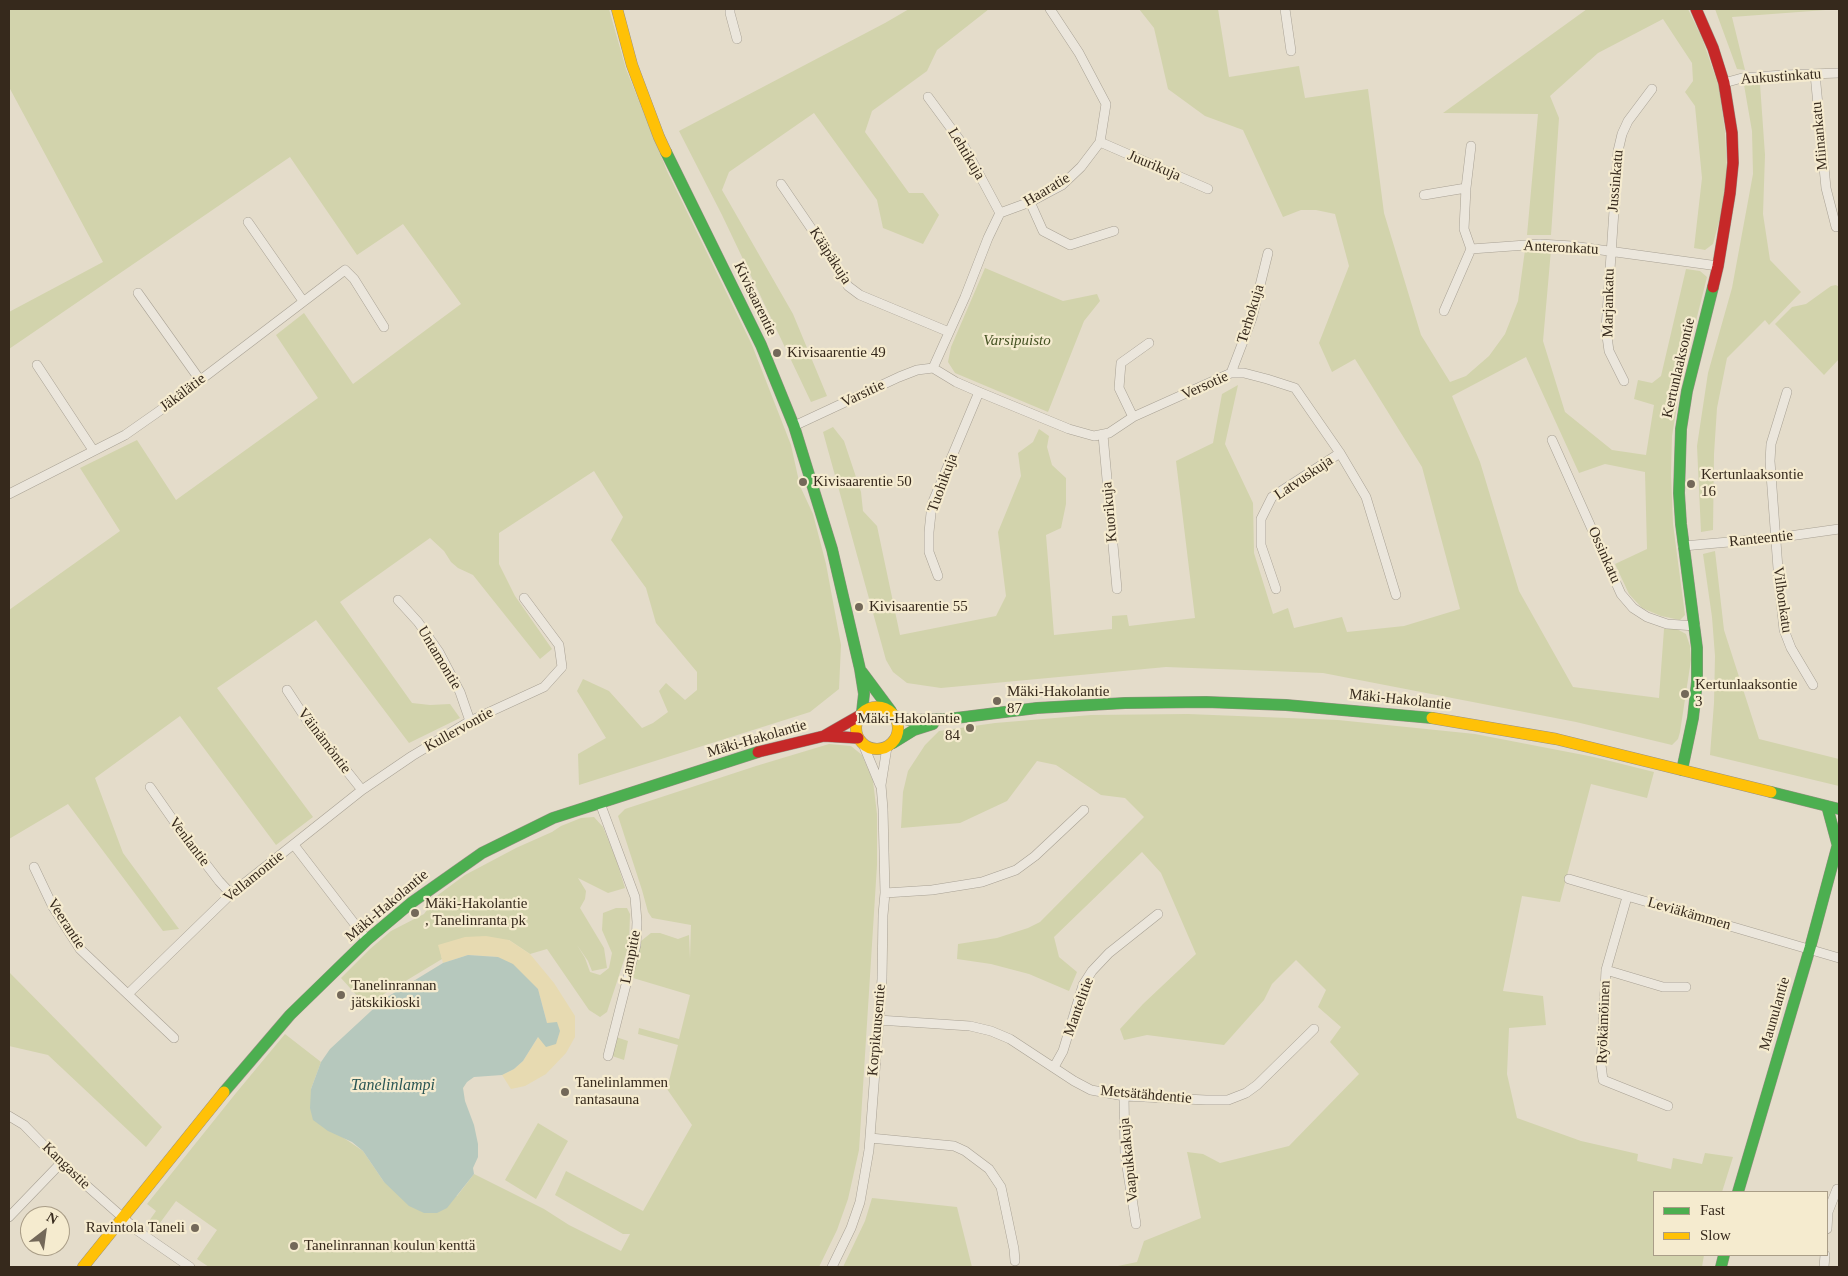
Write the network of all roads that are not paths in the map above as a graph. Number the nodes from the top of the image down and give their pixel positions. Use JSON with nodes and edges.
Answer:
{"nodes":[{"id":1,"x":617,"y":9,"type":"edge"},
{"id":2,"x":730,"y":9,"type":"edge"},
{"id":3,"x":1050,"y":9,"type":"edge"},
{"id":4,"x":1285,"y":9,"type":"edge"},
{"id":5,"x":1696,"y":9,"type":"edge"},
{"id":6,"x":737,"y":39,"type":"dead end"},
{"id":7,"x":1291,"y":51,"type":"dead end"},
{"id":8,"x":1839,"y":73,"type":"edge"},
{"id":9,"x":1815,"y":74,"type":"junction"},
{"id":10,"x":1724,"y":83,"type":"junction"},
{"id":11,"x":1652,"y":89,"type":"dead end"},
{"id":12,"x":928,"y":97,"type":"dead end"},
{"id":13,"x":1100,"y":142,"type":"junction"},
{"id":14,"x":1471,"y":146,"type":"dead end"},
{"id":15,"x":782,"y":184,"type":"dead end"},
{"id":16,"x":1466,"y":188,"type":"junction"},
{"id":17,"x":1208,"y":189,"type":"dead end"},
{"id":18,"x":1424,"y":195,"type":"dead end"},
{"id":19,"x":1030,"y":202,"type":"junction"},
{"id":20,"x":1000,"y":213,"type":"junction"},
{"id":21,"x":248,"y":222,"type":"dead end"},
{"id":22,"x":1836,"y":227,"type":"dead end"},
{"id":23,"x":1114,"y":231,"type":"dead end"},
{"id":24,"x":1471,"y":249,"type":"junction"},
{"id":25,"x":1610,"y":252,"type":"junction"},
{"id":26,"x":1268,"y":254,"type":"dead end"},
{"id":27,"x":1718,"y":266,"type":"junction"},
{"id":28,"x":138,"y":293,"type":"dead end"},
{"id":29,"x":303,"y":301,"type":"junction"},
{"id":30,"x":1444,"y":311,"type":"dead end"},
{"id":31,"x":384,"y":326,"type":"dead end"},
{"id":32,"x":949,"y":332,"type":"junction"},
{"id":33,"x":1149,"y":342,"type":"dead end"},
{"id":34,"x":37,"y":365,"type":"dead end"},
{"id":35,"x":933,"y":368,"type":"junction"},
{"id":36,"x":1231,"y":373,"type":"junction"},
{"id":37,"x":200,"y":380,"type":"junction"},
{"id":38,"x":1624,"y":380,"type":"dead end"},
{"id":39,"x":980,"y":392,"type":"junction"},
{"id":40,"x":1787,"y":392,"type":"dead end"},
{"id":41,"x":1133,"y":417,"type":"junction"},
{"id":42,"x":794,"y":426,"type":"junction"},
{"id":43,"x":1102,"y":435,"type":"junction"},
{"id":44,"x":1552,"y":440,"type":"dead end"},
{"id":45,"x":93,"y":450,"type":"junction"},
{"id":46,"x":1340,"y":453,"type":"junction"},
{"id":47,"x":9,"y":494,"type":"edge"},
{"id":48,"x":1839,"y":528,"type":"edge"},
{"id":49,"x":1775,"y":538,"type":"junction"},
{"id":50,"x":1683,"y":546,"type":"junction"},
{"id":51,"x":938,"y":576,"type":"dead end"},
{"id":52,"x":1116,"y":589,"type":"dead end"},
{"id":53,"x":1276,"y":589,"type":"dead end"},
{"id":54,"x":1396,"y":595,"type":"dead end"},
{"id":55,"x":524,"y":598,"type":"dead end"},
{"id":56,"x":398,"y":600,"type":"dead end"},
{"id":57,"x":1695,"y":626,"type":"junction"},
{"id":58,"x":860,"y":669,"type":"junction"},
{"id":59,"x":1813,"y":685,"type":"dead end"},
{"id":60,"x":287,"y":690,"type":"dead end"},
{"id":61,"x":861,"y":714,"type":"junction"},
{"id":62,"x":893,"y":714,"type":"junction"},
{"id":63,"x":948,"y":719,"type":"junction"},
{"id":64,"x":470,"y":721,"type":"junction"},
{"id":65,"x":824,"y":736,"type":"junction"},
{"id":66,"x":861,"y":741,"type":"junction"},
{"id":67,"x":890,"y":745,"type":"junction"},
{"id":68,"x":1682,"y":770,"type":"junction"},
{"id":69,"x":880,"y":785,"type":"junction"},
{"id":70,"x":150,"y":788,"type":"dead end"},
{"id":71,"x":362,"y":790,"type":"junction"},
{"id":72,"x":600,"y":803,"type":"junction"},
{"id":73,"x":1827,"y":806,"type":"junction"},
{"id":74,"x":1839,"y":809,"type":"edge"},
{"id":75,"x":1084,"y":810,"type":"dead end"},
{"id":76,"x":1838,"y":841,"type":"edge"},
{"id":77,"x":294,"y":845,"type":"junction"},
{"id":78,"x":34,"y":868,"type":"dead end"},
{"id":79,"x":1569,"y":879,"type":"dead end"},
{"id":80,"x":885,"y":893,"type":"junction"},
{"id":81,"x":231,"y":894,"type":"junction"},
{"id":82,"x":1627,"y":896,"type":"junction"},
{"id":83,"x":1158,"y":914,"type":"dead end"},
{"id":84,"x":368,"y":940,"type":"junction"},
{"id":85,"x":1810,"y":948,"type":"junction"},
{"id":86,"x":1839,"y":958,"type":"edge"},
{"id":87,"x":1606,"y":970,"type":"junction"},
{"id":88,"x":1686,"y":987,"type":"dead end"},
{"id":89,"x":129,"y":993,"type":"junction"},
{"id":90,"x":878,"y":1020,"type":"junction"},
{"id":91,"x":1314,"y":1029,"type":"dead end"},
{"id":92,"x":174,"y":1038,"type":"dead end"},
{"id":93,"x":608,"y":1056,"type":"dead end"},
{"id":94,"x":1054,"y":1067,"type":"junction"},
{"id":95,"x":1124,"y":1096,"type":"junction"},
{"id":96,"x":1668,"y":1106,"type":"dead end"},
{"id":97,"x":9,"y":1116,"type":"edge"},
{"id":98,"x":870,"y":1138,"type":"junction"},
{"id":99,"x":61,"y":1163,"type":"junction"},
{"id":100,"x":1837,"y":1189,"type":"dead end"},
{"id":101,"x":1738,"y":1191,"type":"edge"},
{"id":102,"x":1828,"y":1212,"type":"edge"},
{"id":103,"x":9,"y":1217,"type":"edge"},
{"id":104,"x":122,"y":1218,"type":"junction"},
{"id":105,"x":1136,"y":1224,"type":"dead end"},
{"id":106,"x":1015,"y":1261,"type":"dead end"},
{"id":107,"x":83,"y":1267,"type":"edge"},
{"id":108,"x":190,"y":1267,"type":"edge"},
{"id":109,"x":832,"y":1267,"type":"edge"}],
"edges":[{"from":1,"to":42,"type":"street","name":"Kivisaarentie"},
{"from":2,"to":6,"type":"street"},
{"from":3,"to":13,"type":"street","name":"Haaratie"},
{"from":4,"to":7,"type":"street"},
{"from":5,"to":10,"type":"street","name":"Kertunlaaksontie"},
{"from":8,"to":9,"type":"street","name":"Aukustinkatu"},
{"from":9,"to":10,"type":"street","name":"Aukustinkatu"},
{"from":9,"to":22,"type":"street","name":"Miinankatu"},
{"from":10,"to":27,"type":"street","name":"Kertunlaaksontie"},
{"from":11,"to":25,"type":"street","name":"Jussinkatu"},
{"from":12,"to":20,"type":"street","name":"Lehtikuja"},
{"from":13,"to":17,"type":"street","name":"Juurikuja"},
{"from":13,"to":19,"type":"street","name":"Haaratie"},
{"from":14,"to":16,"type":"street"},
{"from":15,"to":32,"type":"street","name":"Kääpäkuja"},
{"from":16,"to":18,"type":"street"},
{"from":16,"to":24,"type":"street"},
{"from":19,"to":20,"type":"street","name":"Haaratie"},
{"from":19,"to":23,"type":"street"},
{"from":20,"to":32,"type":"street"},
{"from":21,"to":29,"type":"street"},
{"from":24,"to":25,"type":"street","name":"Anteronkatu"},
{"from":24,"to":30,"type":"street"},
{"from":25,"to":27,"type":"street","name":"Anteronkatu"},
{"from":25,"to":38,"type":"street","name":"Marjankatu"},
{"from":26,"to":36,"type":"street","name":"Terhokuja"},
{"from":27,"to":50,"type":"street","name":"Kertunlaaksontie"},
{"from":28,"to":37,"type":"street"},
{"from":29,"to":31,"type":"street","name":"Jäkälätie"},
{"from":29,"to":37,"type":"street","name":"Jäkälätie"},
{"from":32,"to":35,"type":"street"},
{"from":33,"to":41,"type":"street"},
{"from":34,"to":45,"type":"street"},
{"from":35,"to":39,"type":"street"},
{"from":35,"to":42,"type":"street","name":"Varsitie"},
{"from":36,"to":41,"type":"street","name":"Versotie"},
{"from":36,"to":46,"type":"street","name":"Versotie"},
{"from":37,"to":45,"type":"street","name":"Jäkälätie"},
{"from":39,"to":43,"type":"street"},
{"from":39,"to":51,"type":"street","name":"Tuohikuja"},
{"from":40,"to":49,"type":"street","name":"Vilhonkatu"},
{"from":41,"to":43,"type":"street","name":"Versotie"},
{"from":42,"to":58,"type":"street","name":"Kivisaarentie"},
{"from":43,"to":52,"type":"street","name":"Kuorikuja"},
{"from":44,"to":57,"type":"street","name":"Ossinkatu"},
{"from":45,"to":47,"type":"street","name":"Jäkälätie"},
{"from":46,"to":53,"type":"street","name":"Latvuskuja"},
{"from":46,"to":54,"type":"street","name":"Versotie"},
{"from":48,"to":49,"type":"street","name":"Ranteentie"},
{"from":49,"to":50,"type":"street","name":"Ranteentie"},
{"from":49,"to":59,"type":"street","name":"Vilhonkatu"},
{"from":50,"to":57,"type":"street","name":"Kertunlaaksontie"},
{"from":55,"to":64,"type":"street","name":"Kullervontie"},
{"from":56,"to":64,"type":"street","name":"Untamontie"},
{"from":57,"to":68,"type":"street","name":"Kertunlaaksontie"},
{"from":58,"to":61,"type":"street","name":"Kivisaarentie"},
{"from":58,"to":62,"type":"street","name":"Kivisaarentie"},
{"from":60,"to":71,"type":"street","name":"Väinämöntie"},
{"from":61,"to":62,"type":"street"},
{"from":61,"to":65,"type":"street","name":"Mäki-Hakolantie"},
{"from":61,"to":66,"type":"street"},
{"from":62,"to":63,"type":"street","name":"Mäki-Hakolantie"},
{"from":62,"to":67,"type":"street"},
{"from":63,"to":67,"type":"street","name":"Mäki-Hakolantie"},
{"from":63,"to":68,"type":"street","name":"Mäki-Hakolantie"},
{"from":64,"to":71,"type":"street","name":"Kullervontie"},
{"from":65,"to":66,"type":"street","name":"Mäki-Hakolantie"},
{"from":65,"to":72,"type":"street","name":"Mäki-Hakolantie"},
{"from":66,"to":67,"type":"street"},
{"from":66,"to":69,"type":"street","name":"Korpikuusentie"},
{"from":67,"to":69,"type":"street","name":"Korpikuusentie"},
{"from":68,"to":73,"type":"street","name":"Mäki-Hakolantie"},
{"from":69,"to":80,"type":"street","name":"Korpikuusentie"},
{"from":70,"to":81,"type":"street","name":"Venlantie"},
{"from":71,"to":77,"type":"street","name":"Kullervontie"},
{"from":72,"to":84,"type":"street","name":"Mäki-Hakolantie"},
{"from":72,"to":93,"type":"street","name":"Lampitie"},
{"from":73,"to":74,"type":"street","name":"Mäki-Hakolantie"},
{"from":73,"to":76,"type":"street","name":"Maunulantie"},
{"from":75,"to":80,"type":"street"},
{"from":76,"to":85,"type":"street","name":"Maunulantie"},
{"from":77,"to":81,"type":"street","name":"Vellamontie"},
{"from":77,"to":84,"type":"street","name":"Vellamontie"},
{"from":78,"to":89,"type":"street","name":"Veerantie"},
{"from":79,"to":82,"type":"street","name":"Leviäkämmen"},
{"from":80,"to":90,"type":"street","name":"Korpikuusentie"},
{"from":81,"to":89,"type":"street","name":"Vellamontie"},
{"from":82,"to":85,"type":"street","name":"Leviäkämmen"},
{"from":82,"to":87,"type":"street","name":"Ryökämöinen"},
{"from":83,"to":94,"type":"street","name":"Mantelitie"},
{"from":84,"to":104,"type":"street","name":"Mäki-Hakolantie"},
{"from":85,"to":86,"type":"street","name":"Leviäkämmen"},
{"from":85,"to":101,"type":"street","name":"Maunulantie"},
{"from":87,"to":88,"type":"street"},
{"from":87,"to":96,"type":"street","name":"Ryökämöinen"},
{"from":89,"to":92,"type":"street","name":"Veerantie"},
{"from":90,"to":94,"type":"street","name":"Metsätähdentie"},
{"from":90,"to":98,"type":"street","name":"Korpikuusentie"},
{"from":91,"to":95,"type":"street","name":"Metsätähdentie"},
{"from":94,"to":95,"type":"street","name":"Metsätähdentie"},
{"from":95,"to":105,"type":"street","name":"Vaapukkakuja"},
{"from":97,"to":99,"type":"street","name":"Kangastie"},
{"from":98,"to":106,"type":"street"},
{"from":98,"to":109,"type":"street","name":"Korpikuusentie"},
{"from":99,"to":103,"type":"street"},
{"from":99,"to":104,"type":"street","name":"Kangastie"},
{"from":100,"to":102,"type":"street"},
{"from":104,"to":107,"type":"street","name":"Mäki-Hakolantie"},
{"from":104,"to":108,"type":"street","name":"Kangastie"}]}
